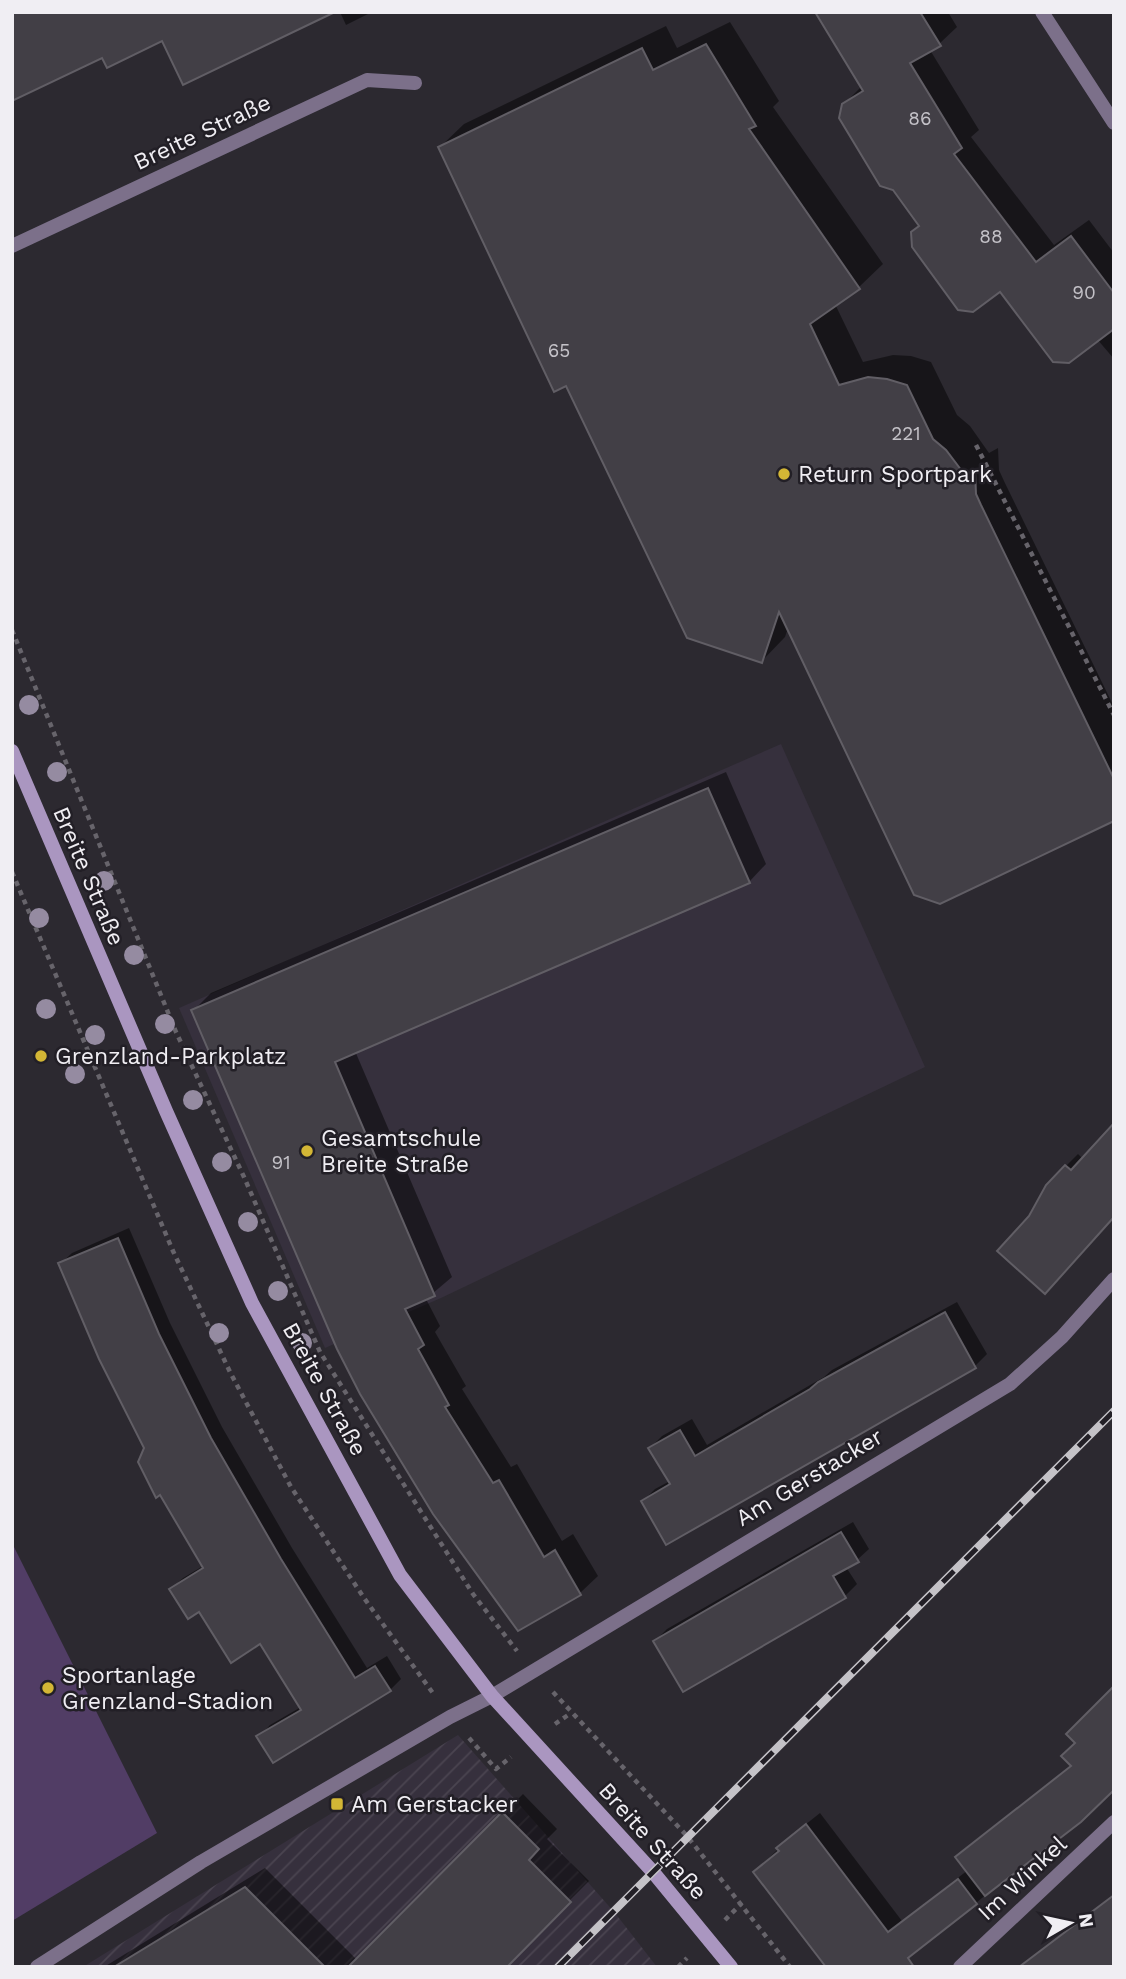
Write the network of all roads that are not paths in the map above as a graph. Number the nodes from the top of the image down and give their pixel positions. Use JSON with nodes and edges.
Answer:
{"nodes":[{"id":1,"x":1042,"y":12,"type":"edge"},
{"id":2,"x":415,"y":83,"type":"dead end"},
{"id":3,"x":1114,"y":123,"type":"edge"},
{"id":4,"x":12,"y":246,"type":"edge"},
{"id":5,"x":12,"y":751,"type":"edge"},
{"id":6,"x":1114,"y":1279,"type":"edge"},
{"id":7,"x":492,"y":1696,"type":"junction"},
{"id":8,"x":1114,"y":1822,"type":"edge"},
{"id":9,"x":37,"y":1967,"type":"edge"},
{"id":10,"x":731,"y":1967,"type":"edge"},
{"id":11,"x":960,"y":1967,"type":"edge"}],
"edges":[{"from":1,"to":3,"type":"street"},
{"from":2,"to":4,"type":"street","name":"Breite Straße"},
{"from":5,"to":7,"type":"main road","name":"Breite Straße"},
{"from":6,"to":7,"type":"street","name":"Am Gerstacker"},
{"from":7,"to":9,"type":"street","name":"Am Gerstacker"},
{"from":7,"to":10,"type":"main road","name":"Breite Straße"},
{"from":8,"to":11,"type":"street","name":"Im Winkel"}]}
